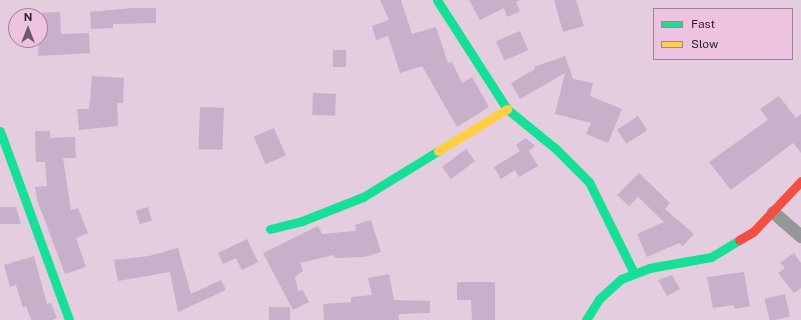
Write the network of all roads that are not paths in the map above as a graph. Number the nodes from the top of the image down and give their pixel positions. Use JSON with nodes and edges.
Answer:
{"nodes":[{"id":1,"x":437,"y":0,"type":"edge"},
{"id":2,"x":507,"y":109,"type":"junction"},
{"id":3,"x":0,"y":131,"type":"edge"},
{"id":4,"x":801,"y":181,"type":"edge"},
{"id":5,"x":773,"y":212,"type":"junction"},
{"id":6,"x":270,"y":229,"type":"dead end"},
{"id":7,"x":801,"y":236,"type":"edge"},
{"id":8,"x":634,"y":273,"type":"junction"},
{"id":9,"x":68,"y":320,"type":"edge"},
{"id":10,"x":586,"y":320,"type":"edge"}],
"edges":[{"from":1,"to":2,"type":"street"},
{"from":2,"to":6,"type":"street"},
{"from":2,"to":8,"type":"street"},
{"from":3,"to":9,"type":"street"},
{"from":4,"to":5,"type":"street"},
{"from":5,"to":7,"type":"street"},
{"from":5,"to":8,"type":"street"},
{"from":8,"to":10,"type":"street"}]}
